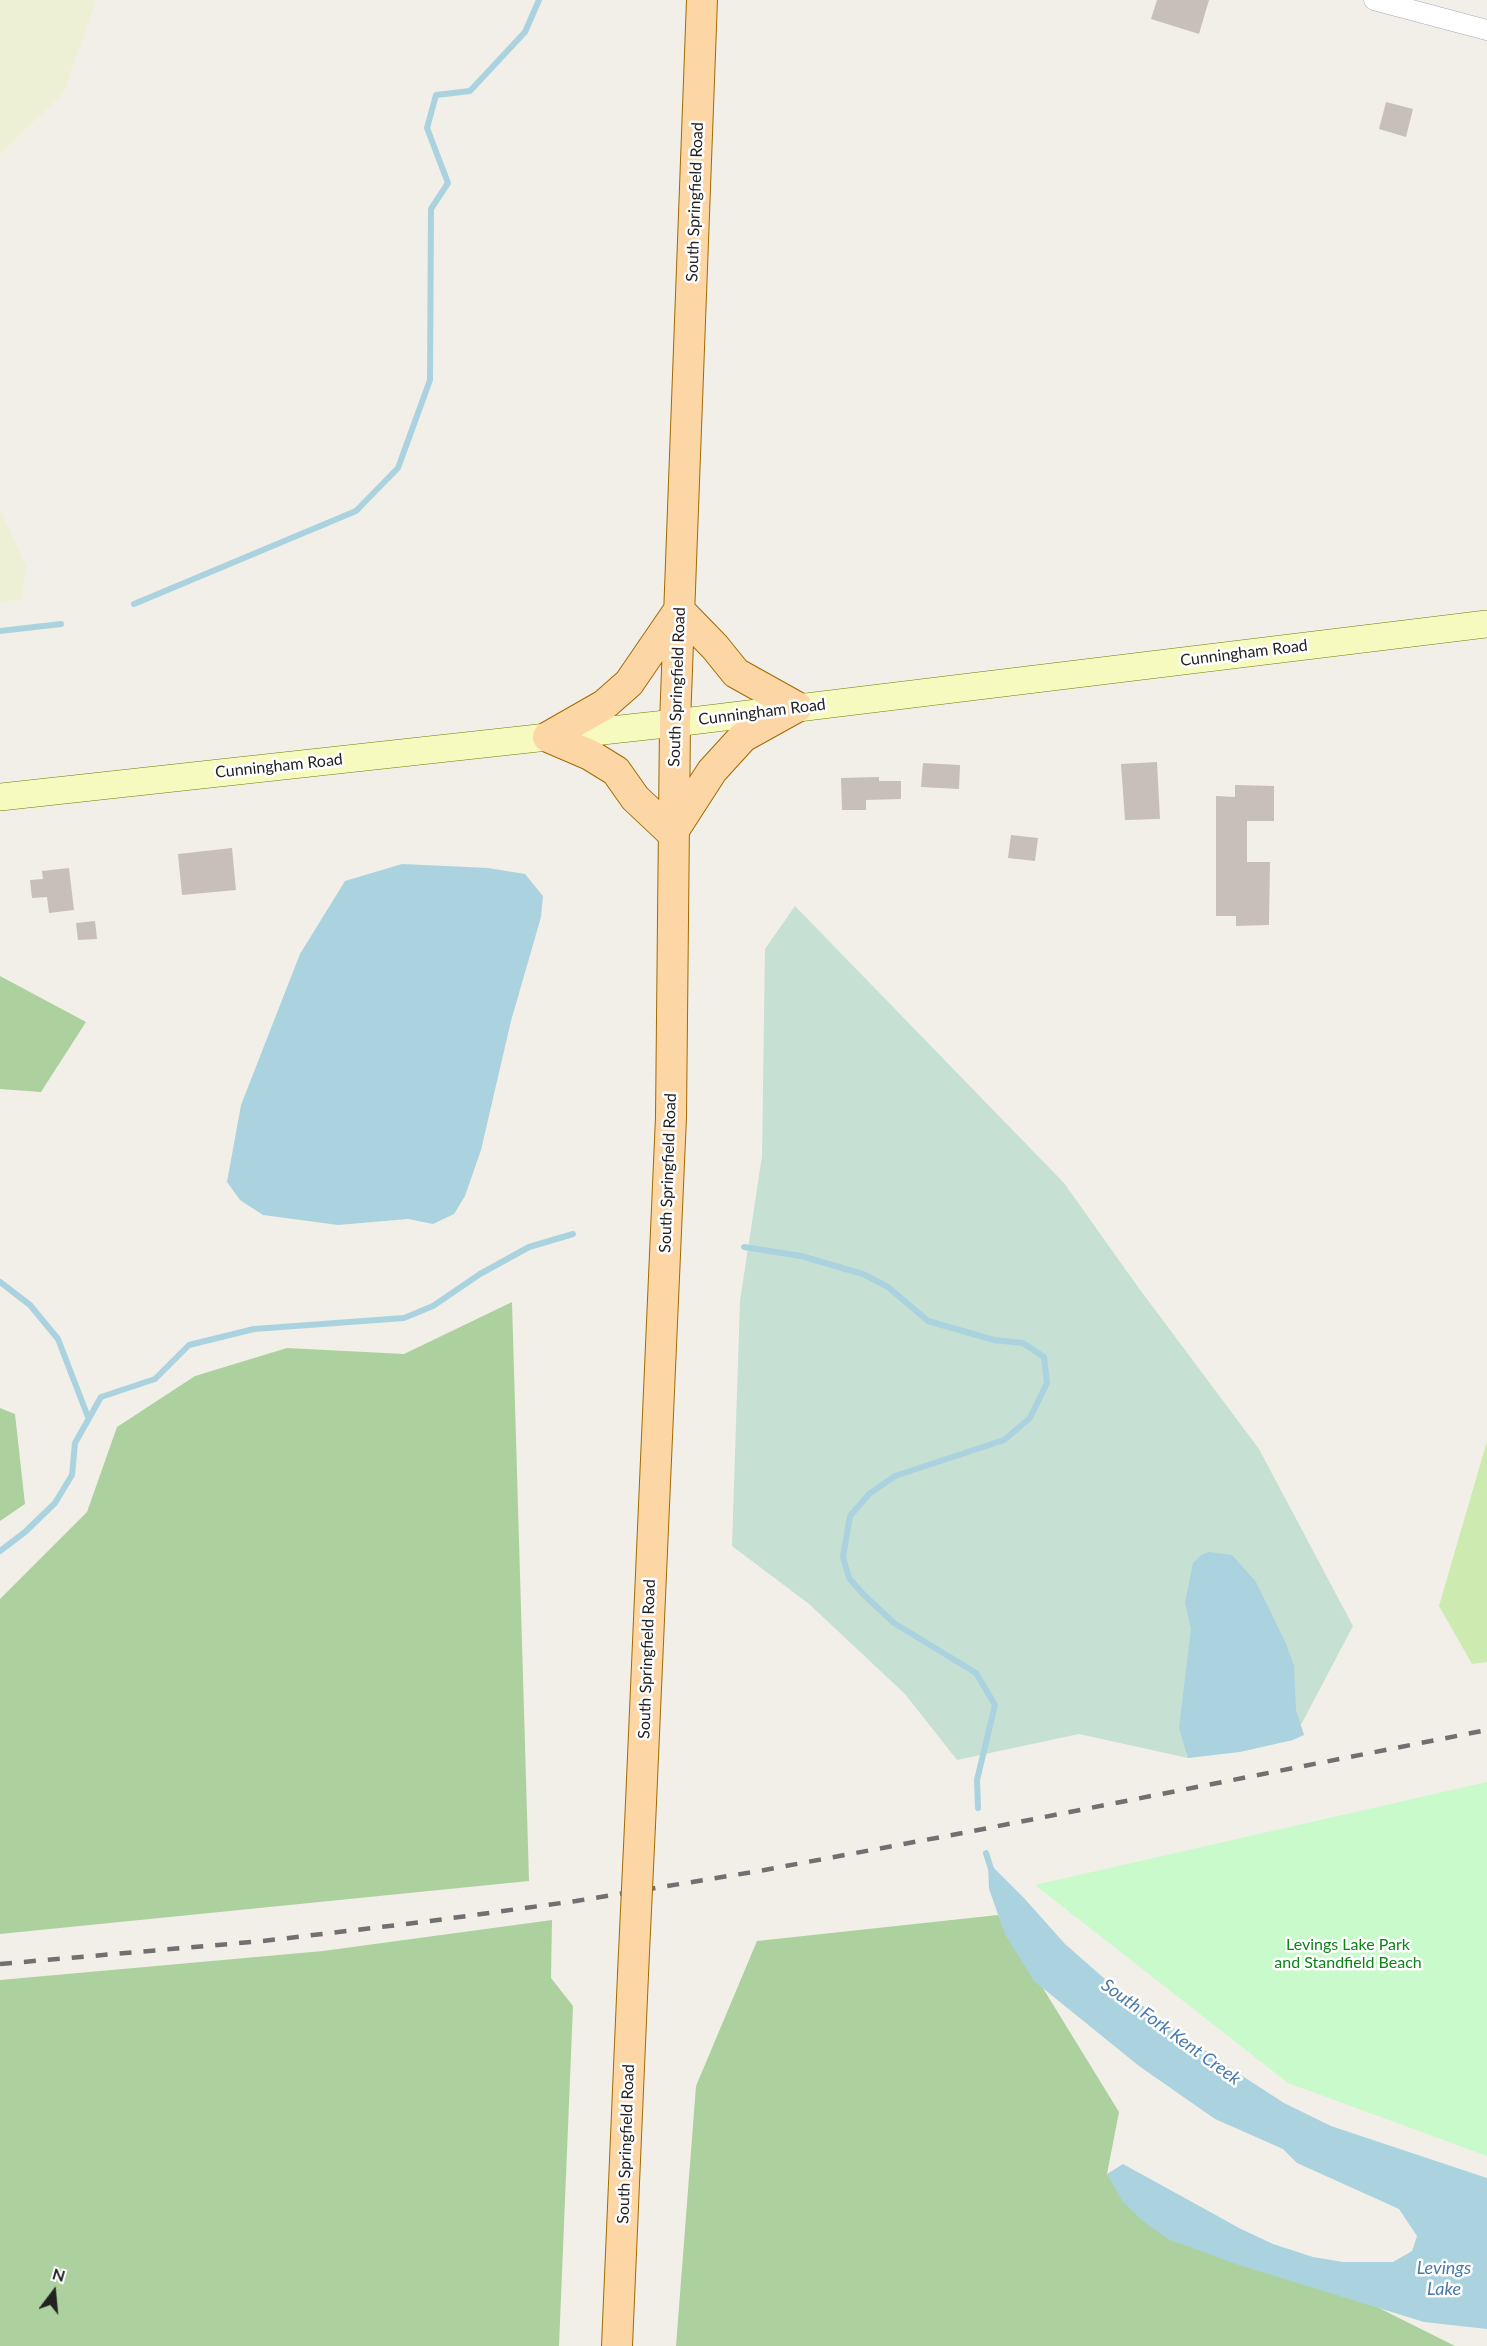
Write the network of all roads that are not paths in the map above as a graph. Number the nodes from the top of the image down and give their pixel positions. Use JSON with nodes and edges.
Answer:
{"nodes":[{"id":1,"x":702,"y":0,"type":"edge"},
{"id":2,"x":1374,"y":0,"type":"edge"},
{"id":3,"x":1487,"y":30,"type":"edge"},
{"id":4,"x":679,"y":610,"type":"junction"},
{"id":5,"x":1487,"y":624,"type":"edge"},
{"id":6,"x":797,"y":707,"type":"junction"},
{"id":7,"x":675,"y":723,"type":"junction"},
{"id":8,"x":548,"y":737,"type":"junction"},
{"id":9,"x":0,"y":797,"type":"edge"},
{"id":10,"x":672,"y":833,"type":"junction"},
{"id":11,"x":617,"y":2346,"type":"edge"}],
"edges":[{"from":1,"to":4,"type":"main road","name":"South Springfield Road"},
{"from":2,"to":3,"type":"street"},
{"from":4,"to":6,"type":"main road"},
{"from":4,"to":7,"type":"main road","name":"South Springfield Road"},
{"from":4,"to":8,"type":"main road"},
{"from":5,"to":6,"type":"main road","name":"Cunningham Road"},
{"from":6,"to":7,"type":"main road","name":"Cunningham Road"},
{"from":6,"to":10,"type":"main road"},
{"from":7,"to":8,"type":"main road","name":"Cunningham Road"},
{"from":7,"to":10,"type":"main road","name":"South Springfield Road"},
{"from":8,"to":9,"type":"main road","name":"Cunningham Road"},
{"from":8,"to":10,"type":"main road"},
{"from":10,"to":11,"type":"main road","name":"South Springfield Road","bridge":true}]}
